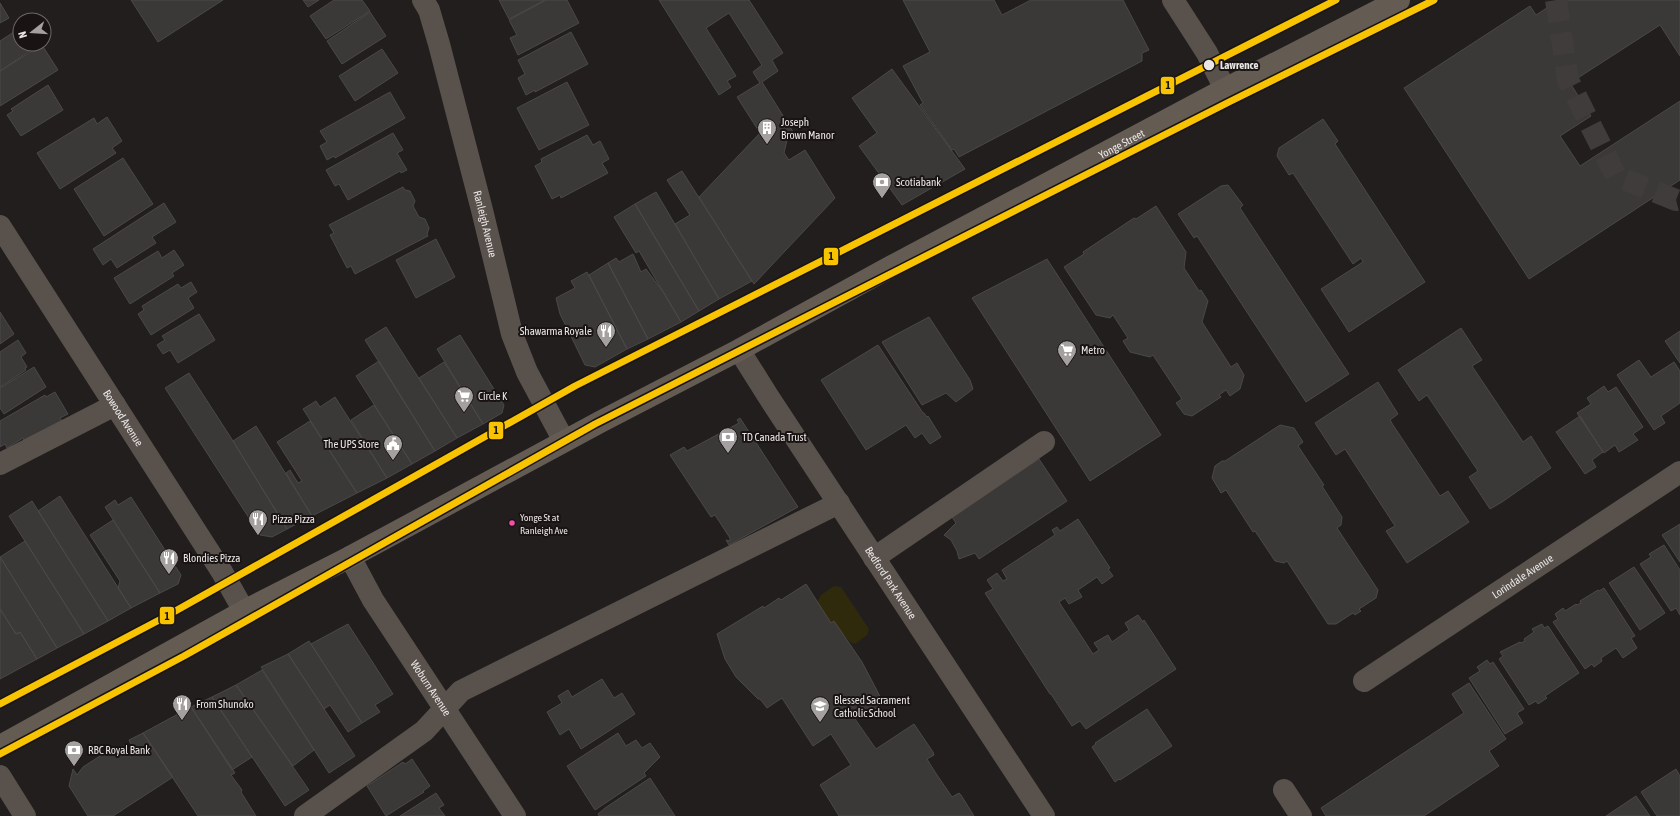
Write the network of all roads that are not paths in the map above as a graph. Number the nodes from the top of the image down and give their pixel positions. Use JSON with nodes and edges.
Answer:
{"nodes":[{"id":1,"x":423,"y":0,"type":"edge"},
{"id":2,"x":1173,"y":0,"type":"edge"},
{"id":3,"x":1399,"y":0,"type":"edge"},
{"id":4,"x":1225,"y":89,"type":"junction"},
{"id":5,"x":0,"y":226,"type":"edge"},
{"id":6,"x":739,"y":350,"type":"junction"},
{"id":7,"x":115,"y":405,"type":"junction"},
{"id":8,"x":564,"y":441,"type":"junction"},
{"id":9,"x":1044,"y":442,"type":"dead end"},
{"id":10,"x":0,"y":464,"type":"edge"},
{"id":11,"x":1680,"y":472,"type":"edge"},
{"id":12,"x":839,"y":504,"type":"junction"},
{"id":13,"x":350,"y":557,"type":"junction"},
{"id":14,"x":874,"y":558,"type":"junction"},
{"id":15,"x":244,"y":612,"type":"junction"},
{"id":16,"x":1364,"y":681,"type":"dead end"},
{"id":17,"x":444,"y":709,"type":"junction"},
{"id":18,"x":0,"y":746,"type":"edge"},
{"id":19,"x":0,"y":776,"type":"edge"},
{"id":20,"x":1284,"y":790,"type":"dead end"},
{"id":21,"x":25,"y":816,"type":"edge"},
{"id":22,"x":305,"y":816,"type":"edge"},
{"id":23,"x":515,"y":816,"type":"edge"},
{"id":24,"x":1044,"y":816,"type":"edge"},
{"id":25,"x":1301,"y":816,"type":"edge"}],
"edges":[{"from":1,"to":8,"type":"street","name":"Ranleigh Avenue"},
{"from":2,"to":4,"type":"street"},
{"from":3,"to":4,"type":"main road","name":"Yonge Street"},
{"from":4,"to":6,"type":"main road","name":"Yonge Street"},
{"from":5,"to":7,"type":"street","name":"Bowood Avenue"},
{"from":6,"to":8,"type":"main road","name":"Yonge Street"},
{"from":6,"to":12,"type":"street","name":"Bedford Park Avenue"},
{"from":7,"to":10,"type":"street"},
{"from":7,"to":15,"type":"street","name":"Bowood Avenue"},
{"from":8,"to":13,"type":"main road","name":"Yonge Street"},
{"from":9,"to":14,"type":"street"},
{"from":11,"to":16,"type":"street","name":"Lorindale Avenue"},
{"from":12,"to":14,"type":"street","name":"Bedford Park Avenue"},
{"from":12,"to":17,"type":"street"},
{"from":13,"to":15,"type":"main road","name":"Yonge Street"},
{"from":13,"to":17,"type":"street","name":"Woburn Avenue"},
{"from":14,"to":24,"type":"street","name":"Bedford Park Avenue"},
{"from":15,"to":18,"type":"main road","name":"Yonge Street"},
{"from":17,"to":22,"type":"street"},
{"from":17,"to":23,"type":"street","name":"Woburn Avenue"},
{"from":19,"to":21,"type":"street"},
{"from":20,"to":25,"type":"street"}]}
